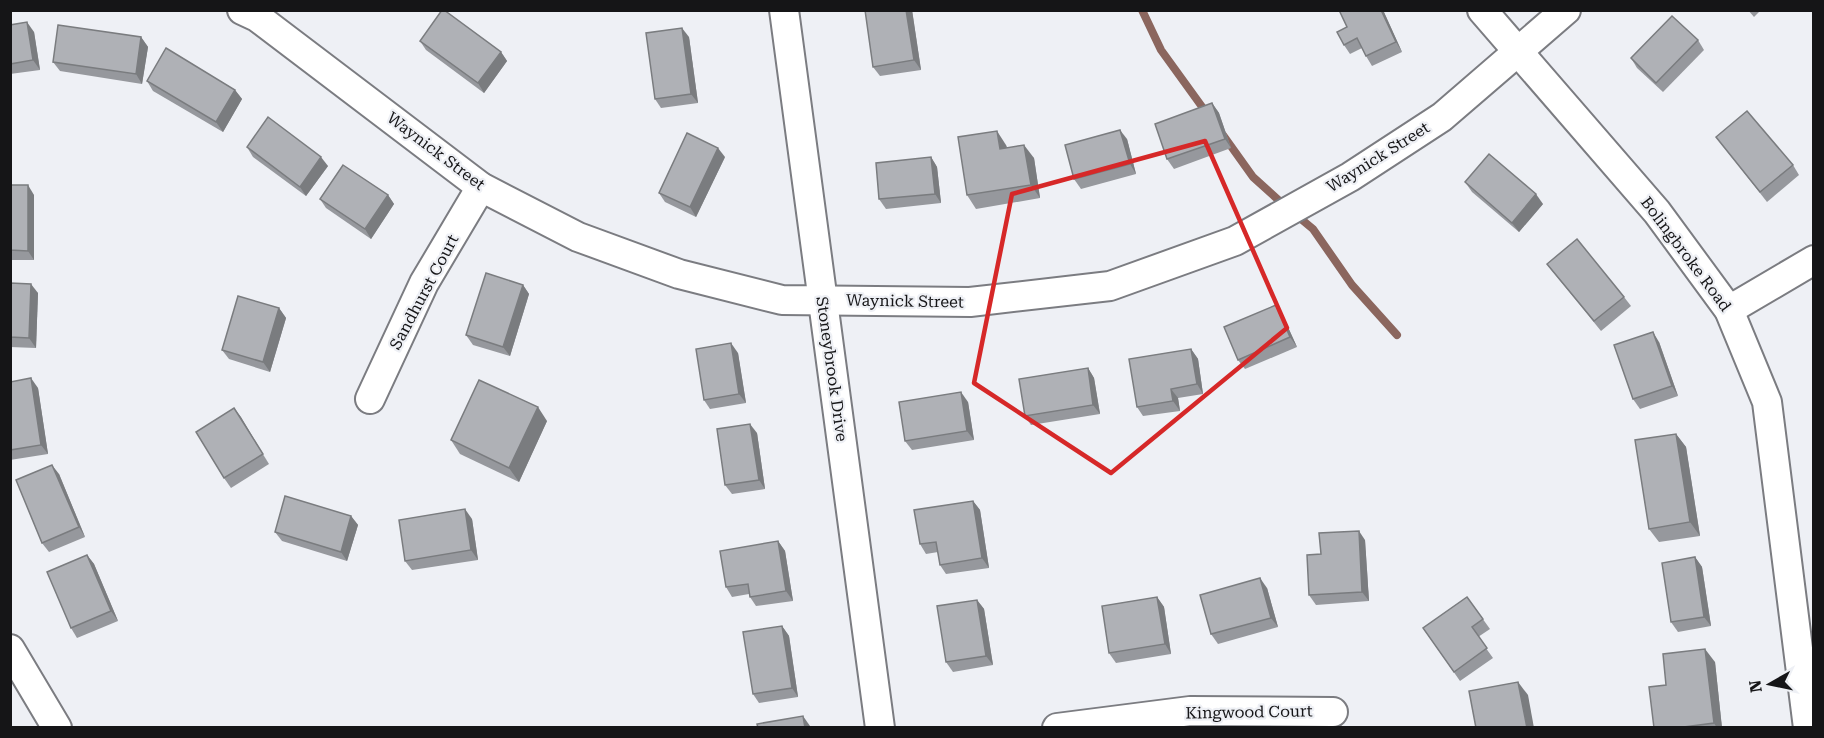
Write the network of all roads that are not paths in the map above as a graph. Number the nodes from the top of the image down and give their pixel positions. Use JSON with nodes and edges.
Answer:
{"nodes":[{"id":1,"x":242,"y":10,"type":"edge"},
{"id":2,"x":784,"y":10,"type":"edge"},
{"id":3,"x":1482,"y":10,"type":"edge"},
{"id":4,"x":1566,"y":10,"type":"edge"},
{"id":5,"x":1517,"y":53,"type":"junction"},
{"id":6,"x":481,"y":187,"type":"junction"},
{"id":7,"x":1814,"y":260,"type":"edge"},
{"id":8,"x":823,"y":300,"type":"junction"},
{"id":9,"x":1729,"y":310,"type":"junction"},
{"id":10,"x":370,"y":399,"type":"dead end"},
{"id":11,"x":10,"y":649,"type":"edge"},
{"id":12,"x":1807,"y":665,"type":"edge"},
{"id":13,"x":1333,"y":712,"type":"dead end"},
{"id":14,"x":57,"y":728,"type":"edge"},
{"id":15,"x":880,"y":728,"type":"edge"},
{"id":16,"x":1057,"y":728,"type":"edge"},
{"id":17,"x":1808,"y":728,"type":"edge"}],
"edges":[{"from":1,"to":6,"type":"street","name":"Waynick Street"},
{"from":2,"to":8,"type":"street","name":"Stoneybrook Drive"},
{"from":3,"to":5,"type":"street","name":"Bolingbroke Road"},
{"from":4,"to":5,"type":"street","name":"Waynick Street"},
{"from":5,"to":8,"type":"street","name":"Waynick Street"},
{"from":5,"to":9,"type":"street","name":"Bolingbroke Road"},
{"from":6,"to":8,"type":"street","name":"Waynick Street"},
{"from":6,"to":10,"type":"street","name":"Sandhurst Court"},
{"from":7,"to":9,"type":"street"},
{"from":8,"to":15,"type":"street","name":"Stoneybrook Drive"},
{"from":9,"to":12,"type":"street","name":"Bolingbroke Road"},
{"from":11,"to":14,"type":"street"},
{"from":12,"to":17,"type":"street","name":"Bolingbroke Road"},
{"from":13,"to":16,"type":"street","name":"Kingwood Court"}]}
